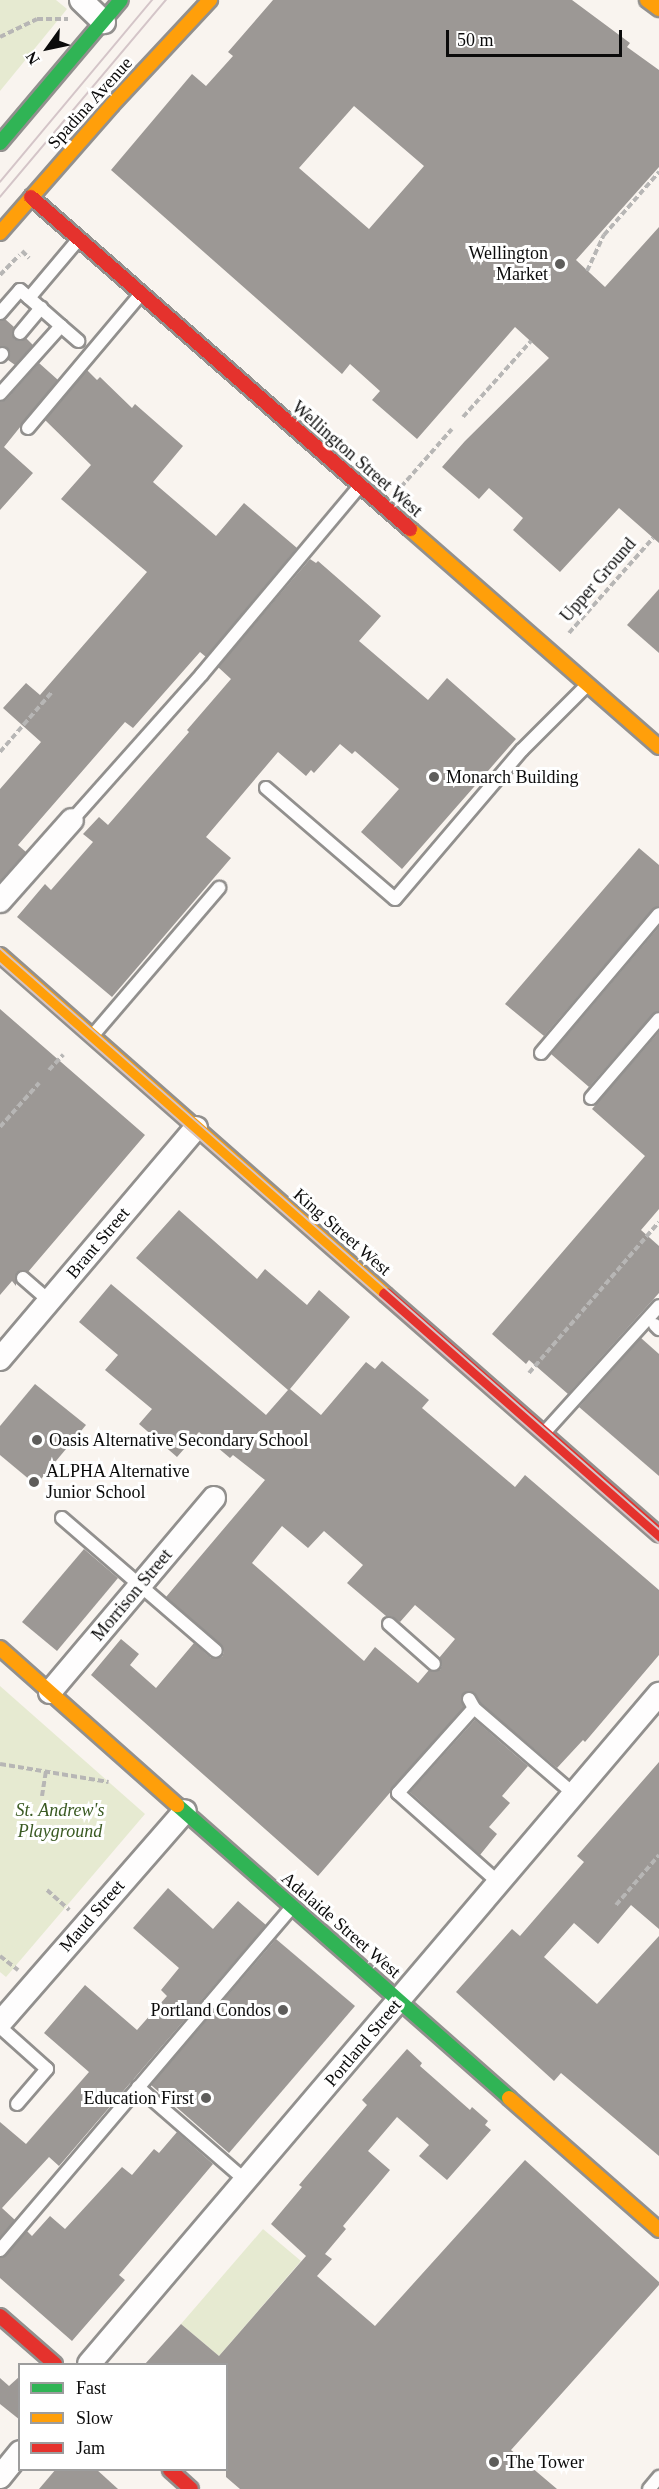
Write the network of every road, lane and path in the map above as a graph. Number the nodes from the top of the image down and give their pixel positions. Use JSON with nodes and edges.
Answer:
{"nodes":[{"id":1,"x":81,"y":0,"type":"edge"},
{"id":2,"x":121,"y":0,"type":"edge"},
{"id":3,"x":210,"y":0,"type":"edge"},
{"id":4,"x":647,"y":0,"type":"edge"},
{"id":5,"x":659,"y":9,"type":"edge"},
{"id":6,"x":69,"y":20,"type":"dead end"},
{"id":7,"x":104,"y":22,"type":"junction"},
{"id":8,"x":0,"y":37,"type":"edge"},
{"id":9,"x":0,"y":143,"type":"edge"},
{"id":10,"x":659,"y":172,"type":"edge"},
{"id":11,"x":31,"y":197,"type":"junction"},
{"id":12,"x":0,"y":233,"type":"edge"},
{"id":13,"x":78,"y":239,"type":"junction"},
{"id":14,"x":29,"y":258,"type":"dead end"},
{"id":15,"x":587,"y":271,"type":"dead end"},
{"id":16,"x":0,"y":275,"type":"edge"},
{"id":17,"x":142,"y":294,"type":"junction"},
{"id":18,"x":29,"y":298,"type":"junction"},
{"id":19,"x":41,"y":308,"type":"junction"},
{"id":20,"x":0,"y":313,"type":"edge"},
{"id":21,"x":61,"y":326,"type":"junction"},
{"id":22,"x":20,"y":333,"type":"dead end"},
{"id":23,"x":78,"y":341,"type":"dead end"},
{"id":24,"x":531,"y":341,"type":"dead end"},
{"id":25,"x":0,"y":394,"type":"edge"},
{"id":26,"x":463,"y":417,"type":"dead end"},
{"id":27,"x":28,"y":428,"type":"dead end"},
{"id":28,"x":452,"y":429,"type":"dead end"},
{"id":29,"x":360,"y":485,"type":"junction"},
{"id":30,"x":395,"y":493,"type":"dead end"},
{"id":31,"x":653,"y":538,"type":"dead end"},
{"id":32,"x":563,"y":640,"type":"dead end"},
{"id":33,"x":587,"y":686,"type":"junction"},
{"id":34,"x":52,"y":692,"type":"dead end"},
{"id":35,"x":659,"y":747,"type":"edge"},
{"id":36,"x":0,"y":752,"type":"edge"},
{"id":37,"x":266,"y":788,"type":"dead end"},
{"id":38,"x":72,"y":820,"type":"joint"},
{"id":39,"x":219,"y":888,"type":"dead end"},
{"id":40,"x":0,"y":901,"type":"edge"},
{"id":41,"x":659,"y":914,"type":"edge"},
{"id":42,"x":0,"y":955,"type":"edge"},
{"id":43,"x":659,"y":1019,"type":"edge"},
{"id":44,"x":92,"y":1036,"type":"junction"},
{"id":45,"x":541,"y":1053,"type":"dead end"},
{"id":46,"x":63,"y":1055,"type":"dead end"},
{"id":47,"x":49,"y":1070,"type":"dead end"},
{"id":48,"x":39,"y":1083,"type":"dead end"},
{"id":49,"x":591,"y":1098,"type":"dead end"},
{"id":50,"x":0,"y":1127,"type":"edge"},
{"id":51,"x":196,"y":1128,"type":"junction"},
{"id":52,"x":659,"y":1222,"type":"edge"},
{"id":53,"x":22,"y":1278,"type":"dead end"},
{"id":54,"x":49,"y":1301,"type":"junction"},
{"id":55,"x":659,"y":1306,"type":"edge"},
{"id":56,"x":0,"y":1359,"type":"edge"},
{"id":57,"x":529,"y":1373,"type":"dead end"},
{"id":58,"x":543,"y":1434,"type":"junction"},
{"id":59,"x":214,"y":1498,"type":"dead end"},
{"id":60,"x":62,"y":1518,"type":"dead end"},
{"id":61,"x":659,"y":1535,"type":"edge"},
{"id":62,"x":141,"y":1585,"type":"junction"},
{"id":63,"x":389,"y":1624,"type":"dead end"},
{"id":64,"x":0,"y":1648,"type":"edge"},
{"id":65,"x":216,"y":1651,"type":"dead end"},
{"id":66,"x":434,"y":1664,"type":"dead end"},
{"id":67,"x":50,"y":1692,"type":"junction"},
{"id":68,"x":659,"y":1694,"type":"edge"},
{"id":69,"x":0,"y":1764,"type":"edge"},
{"id":70,"x":46,"y":1772,"type":"junction"},
{"id":71,"x":109,"y":1782,"type":"dead end"},
{"id":72,"x":575,"y":1795,"type":"junction"},
{"id":73,"x":42,"y":1796,"type":"dead end"},
{"id":74,"x":185,"y":1811,"type":"junction"},
{"id":75,"x":659,"y":1855,"type":"edge"},
{"id":76,"x":499,"y":1883,"type":"junction"},
{"id":77,"x":47,"y":1890,"type":"dead end"},
{"id":78,"x":616,"y":1905,"type":"dead end"},
{"id":79,"x":293,"y":1906,"type":"junction"},
{"id":80,"x":70,"y":1910,"type":"dead end"},
{"id":81,"x":0,"y":1956,"type":"edge"},
{"id":82,"x":18,"y":1970,"type":"dead end"},
{"id":83,"x":400,"y":2000,"type":"junction"},
{"id":84,"x":0,"y":2025,"type":"edge"},
{"id":85,"x":138,"y":2087,"type":"junction"},
{"id":86,"x":17,"y":2104,"type":"dead end"},
{"id":87,"x":246,"y":2181,"type":"junction"},
{"id":88,"x":659,"y":2230,"type":"edge"},
{"id":89,"x":0,"y":2250,"type":"edge"},
{"id":90,"x":0,"y":2316,"type":"edge"},
{"id":91,"x":54,"y":2363,"type":"edge"},
{"id":92,"x":90,"y":2363,"type":"edge"},
{"id":93,"x":18,"y":2454,"type":"edge"},
{"id":94,"x":172,"y":2471,"type":"edge"},
{"id":95,"x":0,"y":2477,"type":"edge"},
{"id":96,"x":659,"y":2477,"type":"edge"},
{"id":97,"x":191,"y":2489,"type":"edge"},
{"id":98,"x":649,"y":2489,"type":"edge"}],
"edges":[{"from":1,"to":7,"type":"street"},
{"from":2,"to":7,"type":"main road"},
{"from":3,"to":11,"type":"main road","name":"Spadina Avenue"},
{"from":4,"to":5,"type":"main road"},
{"from":6,"to":8,"type":"path"},
{"from":7,"to":9,"type":"main road"},
{"from":10,"to":15,"type":"path"},
{"from":11,"to":12,"type":"main road","name":"Spadina Avenue"},
{"from":11,"to":13,"type":"main road","name":"Wellington Street West"},
{"from":13,"to":17,"type":"main road","name":"Wellington Street West"},
{"from":13,"to":18,"type":"lane"},
{"from":14,"to":16,"type":"path"},
{"from":17,"to":27,"type":"lane"},
{"from":17,"to":29,"type":"main road","name":"Wellington Street West"},
{"from":18,"to":19,"type":"lane"},
{"from":18,"to":20,"type":"lane"},
{"from":19,"to":21,"type":"lane"},
{"from":19,"to":22,"type":"lane"},
{"from":21,"to":23,"type":"lane"},
{"from":21,"to":25,"type":"lane"},
{"from":24,"to":26,"type":"path"},
{"from":28,"to":30,"type":"path"},
{"from":29,"to":33,"type":"main road","name":"Wellington Street West"},
{"from":29,"to":38,"type":"lane"},
{"from":31,"to":32,"type":"path","name":"Upper Ground"},
{"from":33,"to":35,"type":"main road","name":"Wellington Street West"},
{"from":33,"to":37,"type":"lane"},
{"from":34,"to":36,"type":"path"},
{"from":38,"to":40,"type":"street"},
{"from":39,"to":44,"type":"lane"},
{"from":41,"to":45,"type":"lane"},
{"from":42,"to":44,"type":"main road","name":"King Street West"},
{"from":43,"to":49,"type":"lane"},
{"from":44,"to":51,"type":"main road","name":"King Street West"},
{"from":46,"to":47,"type":"path"},
{"from":48,"to":50,"type":"path"},
{"from":51,"to":54,"type":"street","name":"Brant Street"},
{"from":51,"to":58,"type":"main road","name":"King Street West"},
{"from":52,"to":57,"type":"path"},
{"from":53,"to":54,"type":"lane"},
{"from":54,"to":56,"type":"street","name":"Brant Street"},
{"from":55,"to":58,"type":"lane"},
{"from":58,"to":61,"type":"main road","name":"King Street West"},
{"from":59,"to":62,"type":"street","name":"Morrison Street"},
{"from":60,"to":62,"type":"lane"},
{"from":62,"to":65,"type":"lane"},
{"from":62,"to":67,"type":"street","name":"Morrison Street"},
{"from":63,"to":66,"type":"lane"},
{"from":64,"to":67,"type":"main road","name":"Adelaide Street West"},
{"from":67,"to":74,"type":"main road","name":"Adelaide Street West"},
{"from":68,"to":72,"type":"street","name":"Portland Street"},
{"from":69,"to":70,"type":"path"},
{"from":70,"to":71,"type":"path"},
{"from":70,"to":73,"type":"path"},
{"from":72,"to":76,"type":"street","name":"Portland Street"},
{"from":72,"to":76,"type":"lane"},
{"from":74,"to":79,"type":"main road","name":"Adelaide Street West"},
{"from":74,"to":84,"type":"street","name":"Maud Street"},
{"from":75,"to":78,"type":"path"},
{"from":76,"to":83,"type":"street","name":"Portland Street"},
{"from":77,"to":80,"type":"path"},
{"from":79,"to":83,"type":"main road","name":"Adelaide Street West"},
{"from":79,"to":85,"type":"lane"},
{"from":81,"to":82,"type":"path"},
{"from":83,"to":87,"type":"street","name":"Portland Street"},
{"from":83,"to":88,"type":"main road","name":"Adelaide Street West"},
{"from":84,"to":86,"type":"lane"},
{"from":85,"to":87,"type":"lane"},
{"from":85,"to":89,"type":"lane"},
{"from":87,"to":92,"type":"street","name":"Portland Street"},
{"from":90,"to":91,"type":"main road"},
{"from":93,"to":95,"type":"street"},
{"from":94,"to":97,"type":"main road"},
{"from":96,"to":98,"type":"lane"}]}
